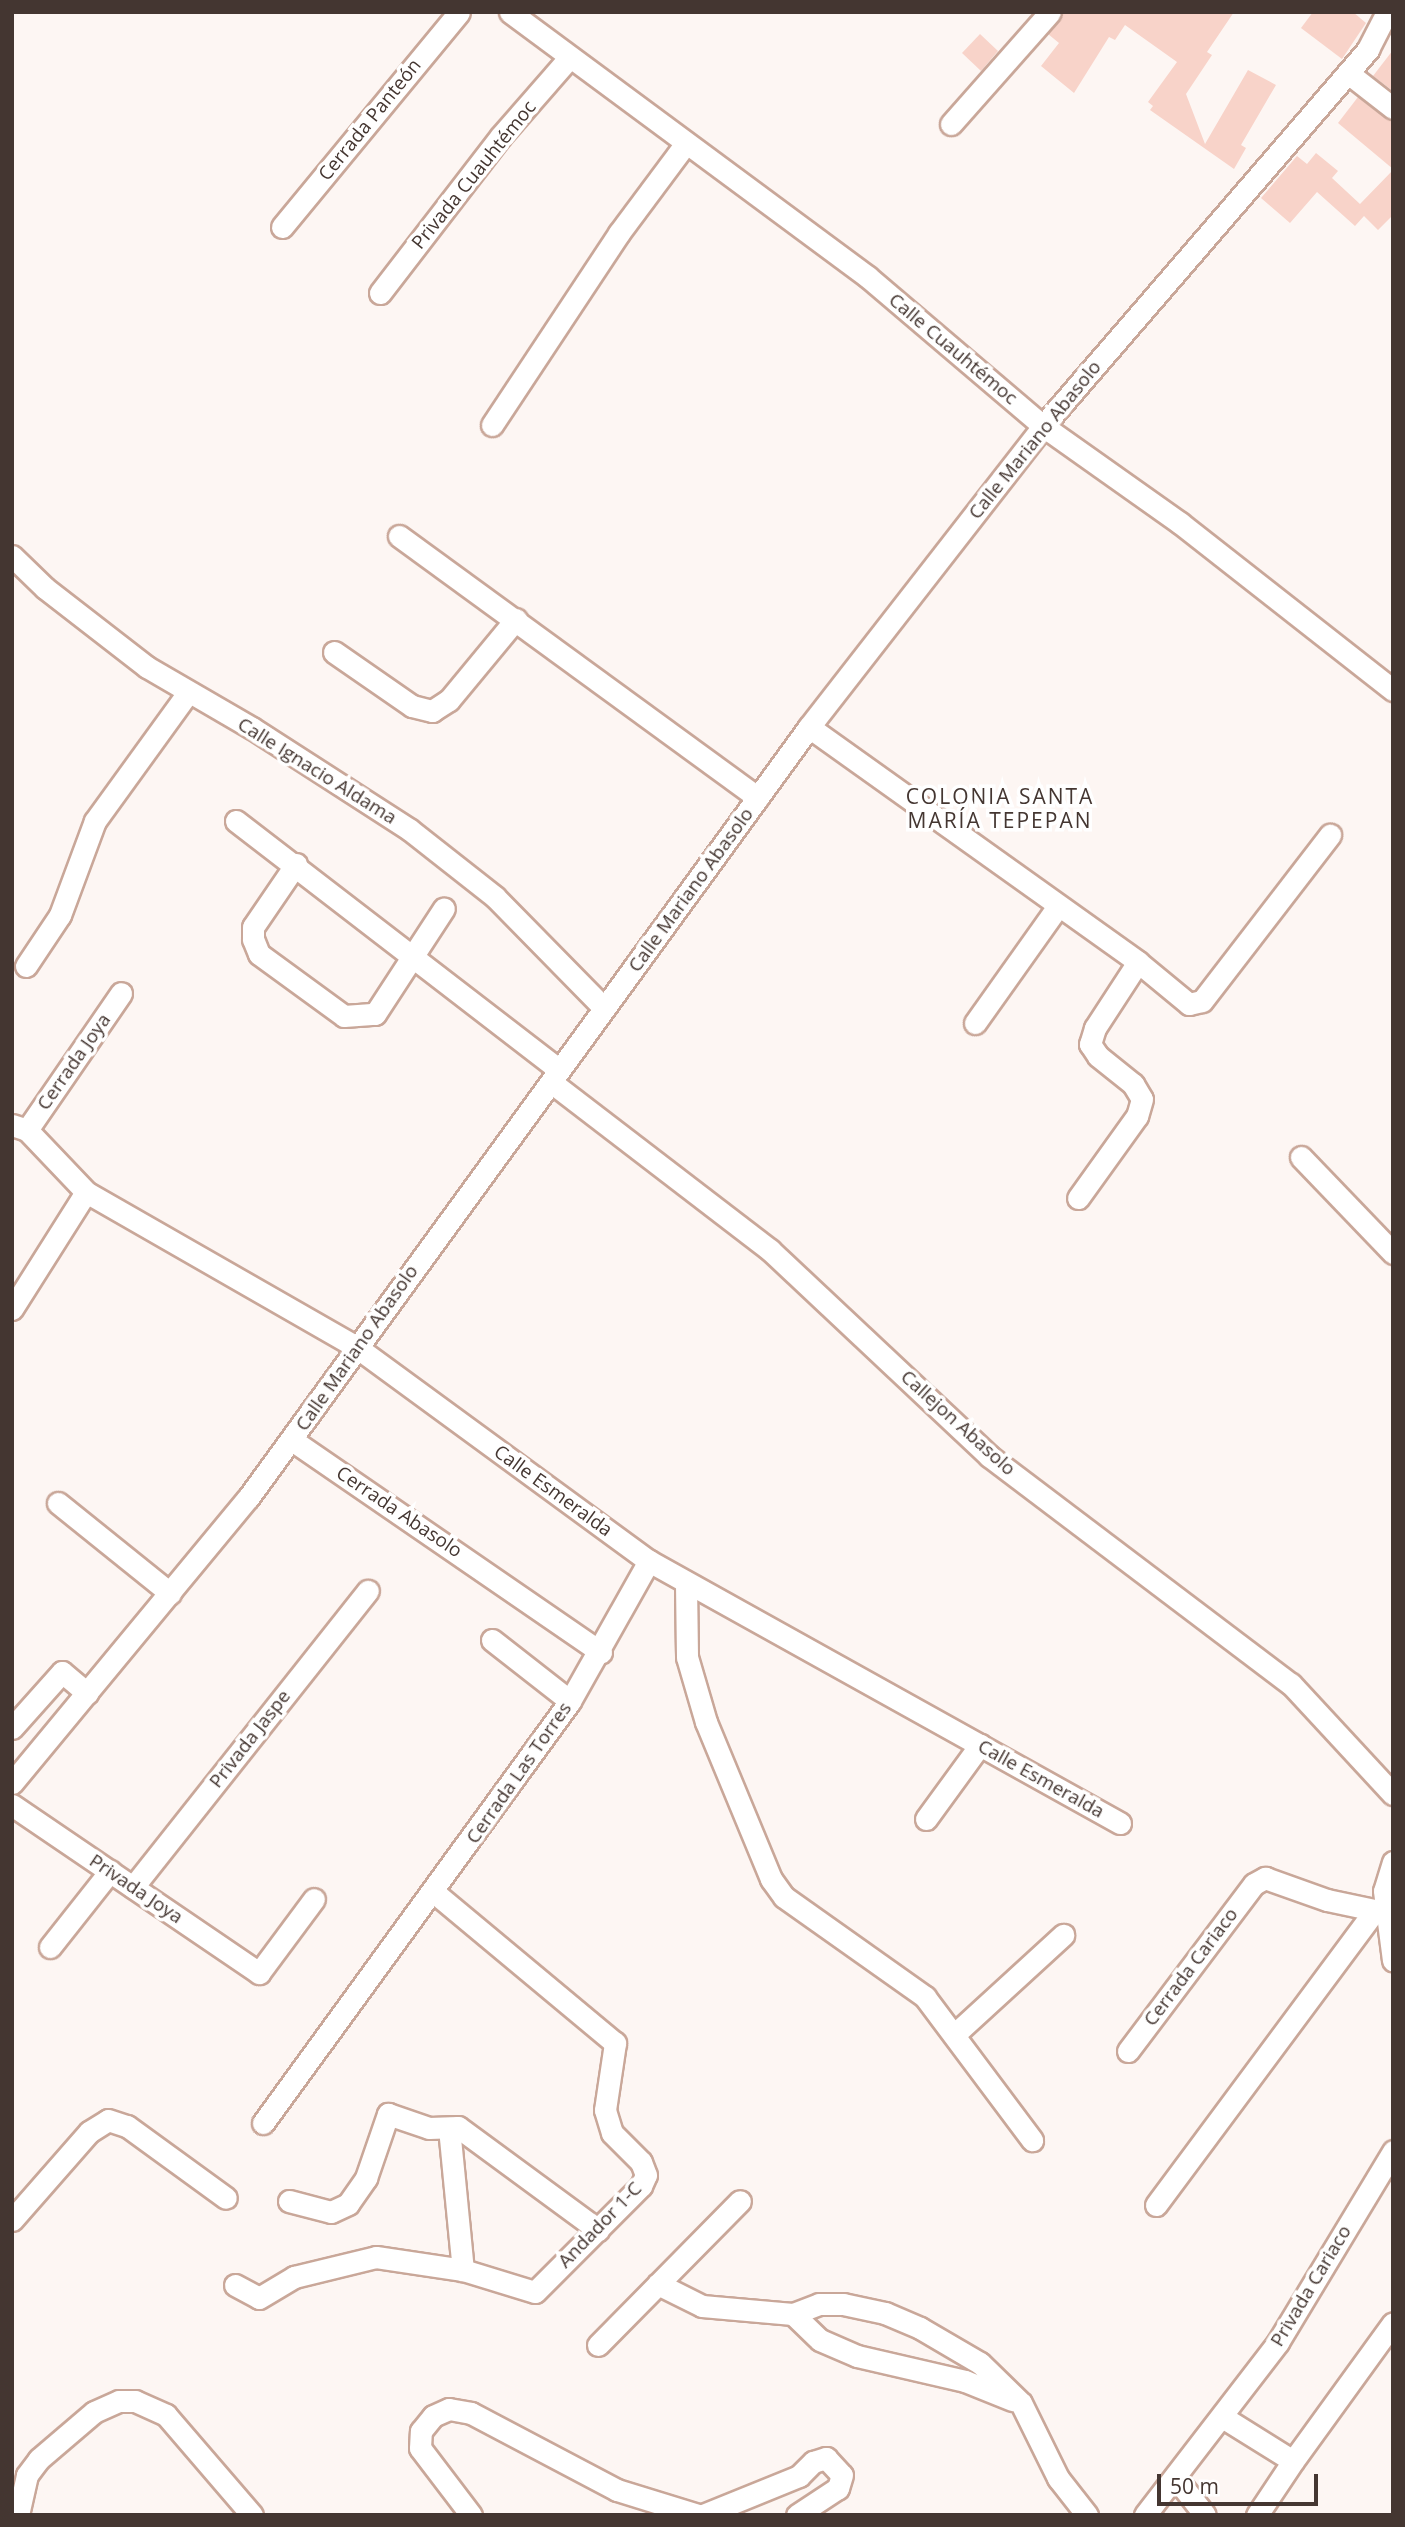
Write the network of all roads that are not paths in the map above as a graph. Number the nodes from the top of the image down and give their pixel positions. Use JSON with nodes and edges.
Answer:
{"nodes":[{"id":1,"x":459,"y":12,"type":"edge"},
{"id":2,"x":1050,"y":12,"type":"edge"},
{"id":3,"x":1387,"y":12,"type":"edge"},
{"id":4,"x":520,"y":14,"type":"edge"},
{"id":5,"x":569,"y":58,"type":"junction"},
{"id":6,"x":1348,"y":73,"type":"junction"},
{"id":7,"x":1393,"y":108,"type":"edge"},
{"id":8,"x":951,"y":124,"type":"dead end"},
{"id":9,"x":685,"y":142,"type":"junction"},
{"id":10,"x":282,"y":227,"type":"dead end"},
{"id":11,"x":380,"y":293,"type":"dead end"},
{"id":12,"x":492,"y":425,"type":"dead end"},
{"id":13,"x":1043,"y":426,"type":"junction"},
{"id":14,"x":399,"y":536,"type":"dead end"},
{"id":15,"x":12,"y":556,"type":"edge"},
{"id":16,"x":516,"y":619,"type":"junction"},
{"id":17,"x":334,"y":652,"type":"dead end"},
{"id":18,"x":1393,"y":690,"type":"edge"},
{"id":19,"x":187,"y":694,"type":"junction"},
{"id":20,"x":809,"y":727,"type":"junction"},
{"id":21,"x":758,"y":798,"type":"junction"},
{"id":22,"x":236,"y":821,"type":"dead end"},
{"id":23,"x":1330,"y":835,"type":"dead end"},
{"id":24,"x":296,"y":864,"type":"junction"},
{"id":25,"x":1058,"y":906,"type":"junction"},
{"id":26,"x":444,"y":908,"type":"dead end"},
{"id":27,"x":416,"y":956,"type":"junction"},
{"id":28,"x":1138,"y":962,"type":"junction"},
{"id":29,"x":26,"y":966,"type":"dead end"},
{"id":30,"x":121,"y":993,"type":"dead end"},
{"id":31,"x":604,"y":1008,"type":"junction"},
{"id":32,"x":975,"y":1023,"type":"dead end"},
{"id":33,"x":555,"y":1076,"type":"junction"},
{"id":34,"x":20,"y":1128,"type":"edge"},
{"id":35,"x":1301,"y":1157,"type":"dead end"},
{"id":36,"x":86,"y":1192,"type":"junction"},
{"id":37,"x":1078,"y":1198,"type":"dead end"},
{"id":38,"x":1393,"y":1253,"type":"edge"},
{"id":39,"x":12,"y":1309,"type":"edge"},
{"id":40,"x":355,"y":1346,"type":"junction"},
{"id":41,"x":292,"y":1440,"type":"junction"},
{"id":42,"x":58,"y":1503,"type":"dead end"},
{"id":43,"x":649,"y":1561,"type":"junction"},
{"id":44,"x":686,"y":1584,"type":"junction"},
{"id":45,"x":368,"y":1591,"type":"dead end"},
{"id":46,"x":170,"y":1593,"type":"junction"},
{"id":47,"x":492,"y":1640,"type":"dead end"},
{"id":48,"x":601,"y":1652,"type":"junction"},
{"id":49,"x":87,"y":1693,"type":"junction"},
{"id":50,"x":570,"y":1701,"type":"junction"},
{"id":51,"x":12,"y":1728,"type":"edge"},
{"id":52,"x":980,"y":1745,"type":"junction"},
{"id":53,"x":12,"y":1783,"type":"edge"},
{"id":54,"x":1393,"y":1794,"type":"edge"},
{"id":55,"x":12,"y":1805,"type":"edge"},
{"id":56,"x":926,"y":1819,"type":"dead end"},
{"id":57,"x":1120,"y":1823,"type":"dead end"},
{"id":58,"x":1393,"y":1862,"type":"edge"},
{"id":59,"x":110,"y":1871,"type":"junction"},
{"id":60,"x":133,"y":1887,"type":"junction"},
{"id":61,"x":434,"y":1892,"type":"junction"},
{"id":62,"x":314,"y":1899,"type":"dead end"},
{"id":63,"x":1379,"y":1911,"type":"junction"},
{"id":64,"x":1063,"y":1935,"type":"dead end"},
{"id":65,"x":50,"y":1947,"type":"dead end"},
{"id":66,"x":1393,"y":1959,"type":"edge"},
{"id":67,"x":955,"y":2034,"type":"junction"},
{"id":68,"x":1128,"y":2051,"type":"dead end"},
{"id":69,"x":262,"y":2123,"type":"dead end"},
{"id":70,"x":449,"y":2128,"type":"junction"},
{"id":71,"x":1032,"y":2140,"type":"dead end"},
{"id":72,"x":1393,"y":2151,"type":"edge"},
{"id":73,"x":226,"y":2198,"type":"dead end"},
{"id":74,"x":289,"y":2201,"type":"dead end"},
{"id":75,"x":740,"y":2201,"type":"dead end"},
{"id":76,"x":1156,"y":2205,"type":"dead end"},
{"id":77,"x":12,"y":2220,"type":"edge"},
{"id":78,"x":598,"y":2230,"type":"junction"},
{"id":79,"x":463,"y":2270,"type":"junction"},
{"id":80,"x":658,"y":2284,"type":"junction"},
{"id":81,"x":235,"y":2285,"type":"dead end"},
{"id":82,"x":793,"y":2314,"type":"junction"},
{"id":83,"x":1393,"y":2323,"type":"edge"},
{"id":84,"x":598,"y":2345,"type":"dead end"},
{"id":85,"x":1021,"y":2403,"type":"junction"},
{"id":86,"x":1224,"y":2418,"type":"junction"},
{"id":87,"x":1293,"y":2461,"type":"junction"},
{"id":88,"x":1175,"y":2477,"type":"junction"},
{"id":89,"x":18,"y":2515,"type":"edge"},
{"id":90,"x":252,"y":2515,"type":"edge"},
{"id":91,"x":471,"y":2515,"type":"edge"},
{"id":92,"x":698,"y":2515,"type":"edge"},
{"id":93,"x":704,"y":2515,"type":"edge"},
{"id":94,"x":797,"y":2515,"type":"edge"},
{"id":95,"x":1087,"y":2515,"type":"edge"},
{"id":96,"x":1145,"y":2515,"type":"edge"},
{"id":97,"x":1205,"y":2515,"type":"edge"},
{"id":98,"x":1257,"y":2515,"type":"edge"}],
"edges":[{"from":1,"to":10,"type":"street","name":"Cerrada Panteón"},
{"from":2,"to":8,"type":"street"},
{"from":3,"to":6,"type":"street","name":"Calle Mariano Abasolo"},
{"from":4,"to":5,"type":"street","name":"Calle Cuauhtémoc"},
{"from":5,"to":9,"type":"street","name":"Calle Cuauhtémoc"},
{"from":5,"to":11,"type":"street","name":"Privada Cuauhtémoc"},
{"from":6,"to":7,"type":"street"},
{"from":6,"to":13,"type":"street","name":"Calle Mariano Abasolo"},
{"from":9,"to":12,"type":"street"},
{"from":9,"to":13,"type":"street","name":"Calle Cuauhtémoc"},
{"from":13,"to":18,"type":"street","name":"Calle Cuauhtémoc"},
{"from":13,"to":20,"type":"street","name":"Calle Mariano Abasolo"},
{"from":14,"to":16,"type":"street"},
{"from":15,"to":19,"type":"street","name":"Calle Ignacio Aldama"},
{"from":16,"to":17,"type":"street"},
{"from":16,"to":21,"type":"street"},
{"from":19,"to":29,"type":"street"},
{"from":19,"to":31,"type":"street","name":"Calle Ignacio Aldama"},
{"from":20,"to":21,"type":"street","name":"Calle Mariano Abasolo"},
{"from":20,"to":25,"type":"street"},
{"from":21,"to":31,"type":"street","name":"Calle Mariano Abasolo"},
{"from":22,"to":24,"type":"street","name":"Callejon Abasolo"},
{"from":23,"to":28,"type":"street"},
{"from":24,"to":27,"type":"street","name":"Callejon Abasolo"},
{"from":24,"to":27,"type":"street"},
{"from":25,"to":28,"type":"street"},
{"from":25,"to":32,"type":"street"},
{"from":26,"to":27,"type":"street"},
{"from":27,"to":33,"type":"street","name":"Callejon Abasolo"},
{"from":28,"to":37,"type":"street"},
{"from":30,"to":34,"type":"street","name":"Cerrada Joya"},
{"from":31,"to":33,"type":"street","name":"Calle Mariano Abasolo"},
{"from":33,"to":40,"type":"street","name":"Calle Mariano Abasolo"},
{"from":33,"to":54,"type":"street","name":"Callejon Abasolo"},
{"from":34,"to":36,"type":"street","name":"Calle Esmeralda"},
{"from":35,"to":38,"type":"street"},
{"from":36,"to":39,"type":"street"},
{"from":36,"to":40,"type":"street","name":"Calle Esmeralda"},
{"from":40,"to":41,"type":"street","name":"Calle Mariano Abasolo"},
{"from":40,"to":43,"type":"street","name":"Calle Esmeralda"},
{"from":41,"to":46,"type":"street","name":"Calle Mariano Abasolo"},
{"from":41,"to":48,"type":"street","name":"Cerrada Abasolo"},
{"from":42,"to":46,"type":"street"},
{"from":43,"to":44,"type":"street","name":"Calle Esmeralda"},
{"from":43,"to":48,"type":"street","name":"Cerrada Las Torres"},
{"from":44,"to":52,"type":"street","name":"Calle Esmeralda"},
{"from":44,"to":67,"type":"street"},
{"from":45,"to":60,"type":"street","name":"Privada Jaspe"},
{"from":46,"to":49,"type":"street","name":"Calle Mariano Abasolo"},
{"from":47,"to":50,"type":"street"},
{"from":48,"to":50,"type":"street","name":"Cerrada Las Torres"},
{"from":49,"to":51,"type":"street"},
{"from":49,"to":53,"type":"street","name":"Calle Mariano Abasolo"},
{"from":50,"to":61,"type":"street","name":"Cerrada Las Torres"},
{"from":52,"to":56,"type":"street"},
{"from":52,"to":57,"type":"street","name":"Calle Esmeralda"},
{"from":55,"to":59,"type":"street","name":"Privada Joya"},
{"from":58,"to":63,"type":"street"},
{"from":59,"to":60,"type":"street","name":"Privada Joya"},
{"from":59,"to":65,"type":"street"},
{"from":60,"to":62,"type":"street","name":"Privada Joya"},
{"from":61,"to":69,"type":"street","name":"Cerrada Las Torres"},
{"from":61,"to":78,"type":"street","name":"Andador 1-C"},
{"from":63,"to":66,"type":"street"},
{"from":63,"to":68,"type":"street","name":"Cerrada Cariaco"},
{"from":63,"to":76,"type":"street"},
{"from":64,"to":67,"type":"street"},
{"from":67,"to":71,"type":"street"},
{"from":70,"to":74,"type":"street"},
{"from":70,"to":78,"type":"street"},
{"from":70,"to":79,"type":"street"},
{"from":72,"to":86,"type":"street","name":"Privada Cariaco"},
{"from":73,"to":77,"type":"street"},
{"from":75,"to":80,"type":"street"},
{"from":78,"to":79,"type":"street","name":"Andador 1-C"},
{"from":79,"to":81,"type":"street","name":"Andador 1-C"},
{"from":80,"to":82,"type":"street"},
{"from":80,"to":84,"type":"street"},
{"from":82,"to":85,"type":"street"},
{"from":82,"to":85,"type":"street"},
{"from":83,"to":87,"type":"street"},
{"from":85,"to":95,"type":"street"},
{"from":86,"to":87,"type":"street"},
{"from":86,"to":88,"type":"street","name":"Privada Cariaco"},
{"from":87,"to":98,"type":"street"},
{"from":88,"to":96,"type":"street","name":"Privada Cariaco"},
{"from":88,"to":97,"type":"street"},
{"from":89,"to":90,"type":"street"},
{"from":91,"to":92,"type":"street"},
{"from":93,"to":94,"type":"street"}]}
